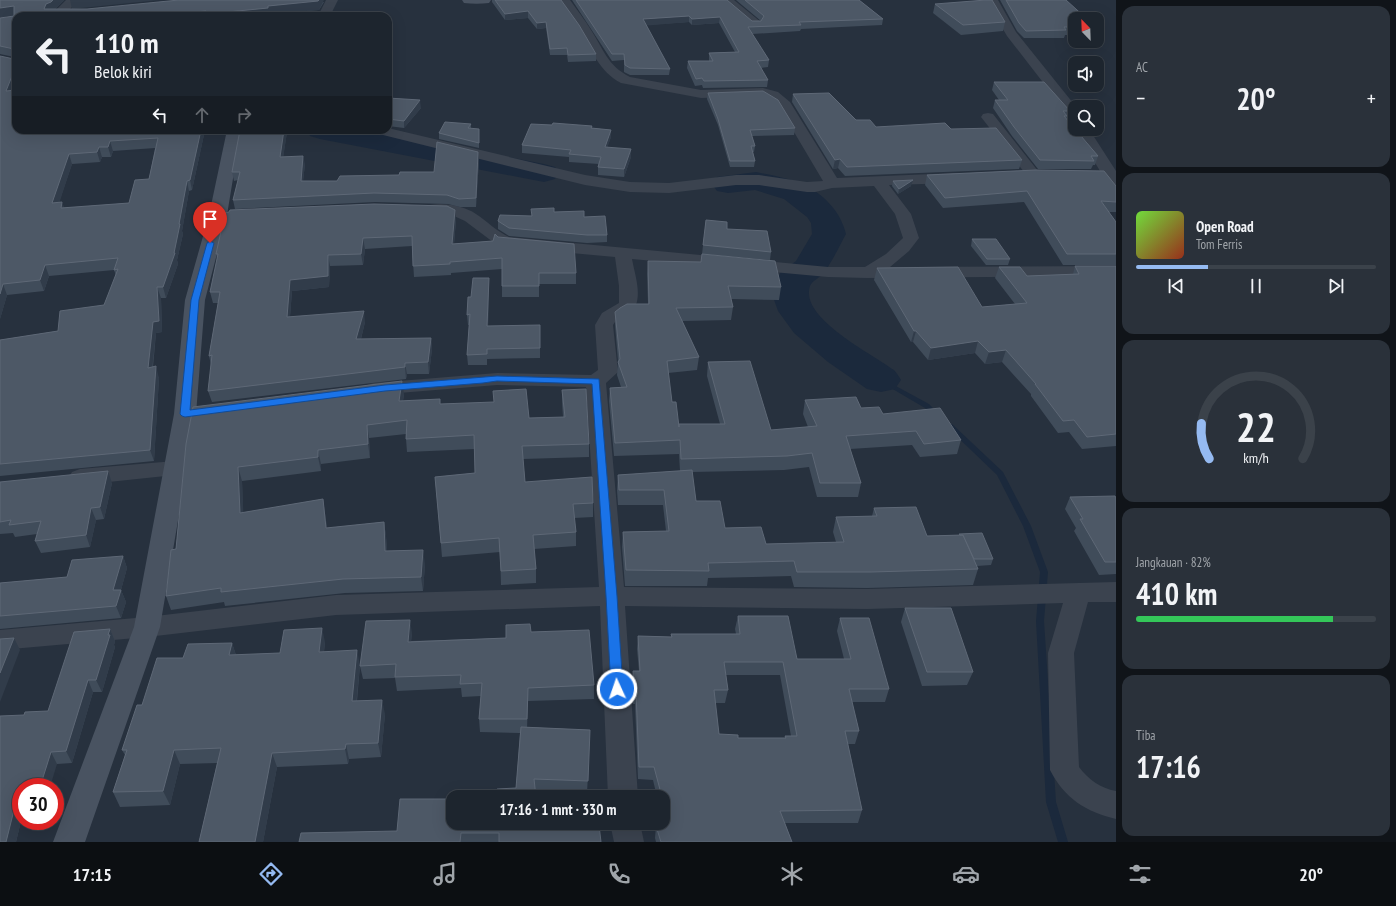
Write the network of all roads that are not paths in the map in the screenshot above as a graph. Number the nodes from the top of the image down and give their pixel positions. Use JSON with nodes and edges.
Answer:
{"nodes":[{"id":1,"x":72,"y":0,"type":"edge"},
{"id":2,"x":332,"y":0,"type":"edge"},
{"id":3,"x":468,"y":0,"type":"edge"},
{"id":4,"x":485,"y":0,"type":"edge"},
{"id":5,"x":564,"y":0,"type":"edge"},
{"id":6,"x":727,"y":0,"type":"edge"},
{"id":7,"x":992,"y":0,"type":"edge"},
{"id":8,"x":59,"y":12,"type":"edge"},
{"id":9,"x":326,"y":12,"type":"edge"},
{"id":10,"x":756,"y":23,"type":"edge"},
{"id":11,"x":1068,"y":106,"type":"edge"},
{"id":12,"x":988,"y":117,"type":"dead end"},
{"id":13,"x":392,"y":133,"type":"edge"},
{"id":14,"x":234,"y":134,"type":"edge"},
{"id":15,"x":1086,"y":136,"type":"edge"},
{"id":16,"x":1033,"y":174,"type":"junction"},
{"id":17,"x":1048,"y":174,"type":"edge"},
{"id":18,"x":1018,"y":175,"type":"edge"},
{"id":19,"x":1093,"y":175,"type":"edge"},
{"id":20,"x":1108,"y":176,"type":"junction"},
{"id":21,"x":972,"y":177,"type":"edge"},
{"id":22,"x":878,"y":181,"type":"junction"},
{"id":23,"x":832,"y":183,"type":"junction"},
{"id":24,"x":1116,"y":189,"type":"edge"},
{"id":25,"x":412,"y":209,"type":"edge"},
{"id":26,"x":623,"y":253,"type":"junction"},
{"id":27,"x":1116,"y":271,"type":"edge"},
{"id":28,"x":867,"y":273,"type":"junction"},
{"id":29,"x":596,"y":381,"type":"junction"},
{"id":30,"x":354,"y":392,"type":"edge"},
{"id":31,"x":175,"y":468,"type":"junction"},
{"id":32,"x":57,"y":480,"type":"edge"},
{"id":33,"x":1116,"y":592,"type":"edge"},
{"id":34,"x":1072,"y":593,"type":"junction"},
{"id":35,"x":612,"y":596,"type":"junction"},
{"id":36,"x":147,"y":627,"type":"junction"},
{"id":37,"x":0,"y":640,"type":"edge"},
{"id":38,"x":623,"y":790,"type":"edge"},
{"id":39,"x":1116,"y":805,"type":"edge"},
{"id":40,"x":627,"y":830,"type":"edge"},
{"id":41,"x":69,"y":842,"type":"edge"},
{"id":42,"x":630,"y":842,"type":"edge"}],
"edges":[{"from":1,"to":8,"type":"street"},
{"from":2,"to":9,"type":"street"},
{"from":3,"to":4,"type":"street"},
{"from":5,"to":23,"type":"street"},
{"from":6,"to":10,"type":"street"},
{"from":7,"to":11,"type":"street"},
{"from":12,"to":16,"type":"street"},
{"from":13,"to":23,"type":"street"},
{"from":14,"to":31,"type":"street"},
{"from":15,"to":20,"type":"street"},
{"from":16,"to":17,"type":"street"},
{"from":16,"to":18,"type":"street"},
{"from":19,"to":20,"type":"street"},
{"from":20,"to":24,"type":"street"},
{"from":21,"to":22,"type":"street"},
{"from":22,"to":23,"type":"street"},
{"from":22,"to":28,"type":"street"},
{"from":25,"to":26,"type":"street"},
{"from":26,"to":28,"type":"street"},
{"from":26,"to":29,"type":"street"},
{"from":27,"to":28,"type":"street"},
{"from":29,"to":30,"type":"street"},
{"from":29,"to":35,"type":"street"},
{"from":31,"to":32,"type":"street"},
{"from":31,"to":36,"type":"street"},
{"from":33,"to":34,"type":"street"},
{"from":34,"to":35,"type":"street"},
{"from":34,"to":39,"type":"street"},
{"from":35,"to":36,"type":"street"},
{"from":35,"to":38,"type":"street"},
{"from":36,"to":37,"type":"street"},
{"from":36,"to":41,"type":"street"},
{"from":40,"to":42,"type":"street"}]}
